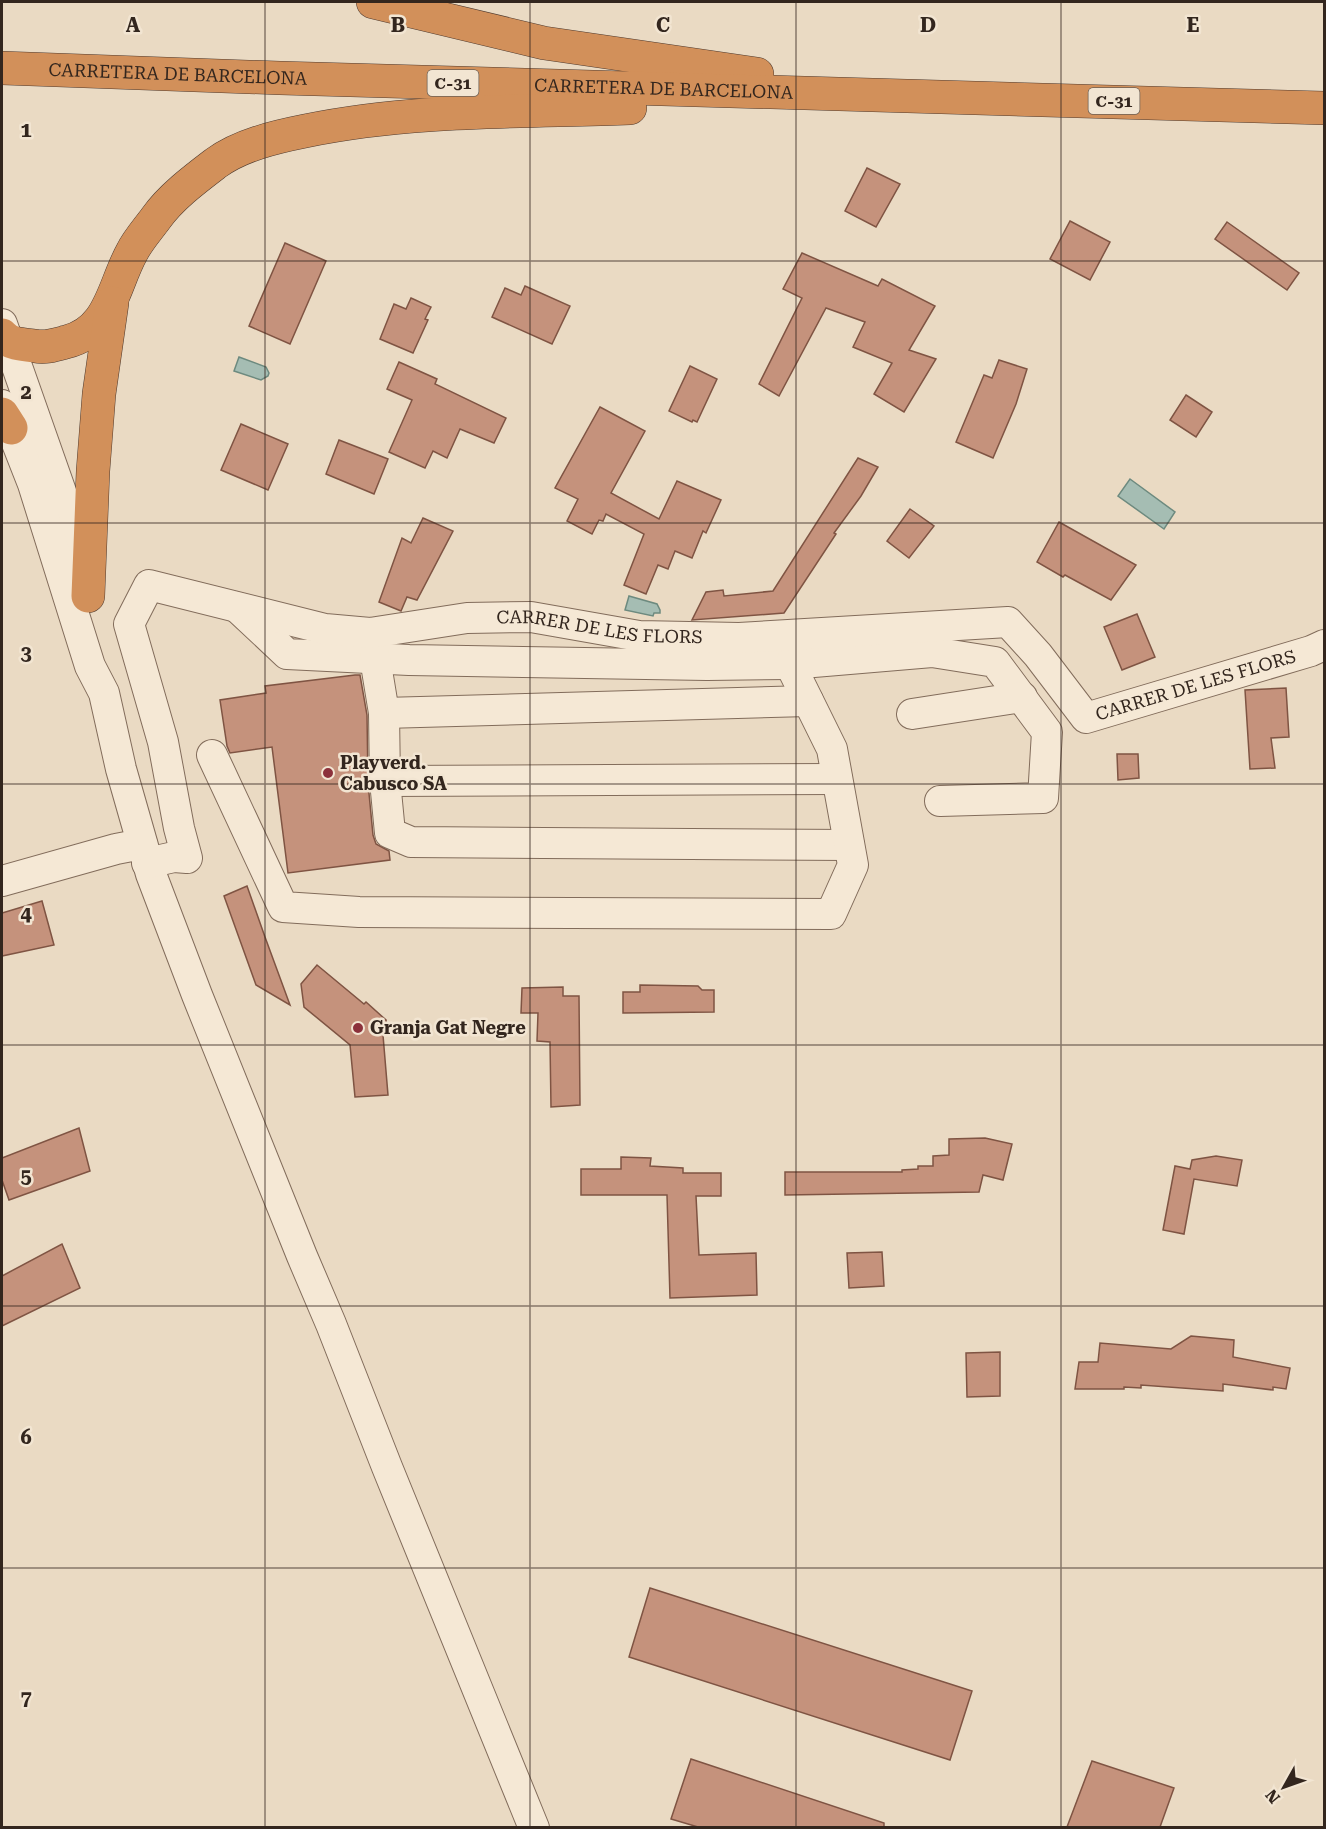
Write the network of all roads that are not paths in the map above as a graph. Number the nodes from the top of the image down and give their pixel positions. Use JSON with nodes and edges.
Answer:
{"nodes":[{"id":1,"x":373,"y":2,"type":"edge"},
{"id":2,"x":2,"y":68,"type":"edge"},
{"id":3,"x":904,"y":96,"type":"junction"},
{"id":4,"x":1324,"y":108,"type":"edge"},
{"id":5,"x":112,"y":301,"type":"junction"},
{"id":6,"x":4,"y":334,"type":"edge"},
{"id":7,"x":5,"y":415,"type":"edge"},
{"id":8,"x":88,"y":596,"type":"junction"},
{"id":9,"x":236,"y":606,"type":"junction"},
{"id":10,"x":1324,"y":645,"type":"edge"},
{"id":11,"x":375,"y":658,"type":"junction"},
{"id":12,"x":790,"y":664,"type":"junction"},
{"id":13,"x":104,"y":693,"type":"junction"},
{"id":14,"x":1022,"y":697,"type":"junction"},
{"id":15,"x":808,"y":701,"type":"junction"},
{"id":16,"x":384,"y":713,"type":"junction"},
{"id":17,"x":912,"y":714,"type":"dead end"},
{"id":18,"x":212,"y":755,"type":"dead end"},
{"id":19,"x":837,"y":779,"type":"junction"},
{"id":20,"x":385,"y":781,"type":"junction"},
{"id":21,"x":940,"y":801,"type":"dead end"},
{"id":22,"x":849,"y":845,"type":"junction"},
{"id":23,"x":145,"y":853,"type":"junction"},
{"id":24,"x":2,"y":881,"type":"edge"},
{"id":25,"x":534,"y":1827,"type":"edge"}],
"edges":[{"from":1,"to":3,"type":"highway"},
{"from":2,"to":3,"type":"highway","name":"CARRETERA DE BARCELONA","number":"C-31"},
{"from":3,"to":4,"type":"highway","name":"CARRETERA DE BARCELONA","number":"C-31"},
{"from":3,"to":5,"type":"highway"},
{"from":5,"to":6,"type":"highway"},
{"from":5,"to":8,"type":"highway"},
{"from":6,"to":8,"type":"street"},
{"from":7,"to":13,"type":"street"},
{"from":8,"to":13,"type":"street"},
{"from":9,"to":10,"type":"street","name":"CARRER DE LES FLORS"},
{"from":9,"to":11,"type":"street"},
{"from":9,"to":23,"type":"street","name":"CARRER DE LES FLORS"},
{"from":11,"to":12,"type":"street"},
{"from":11,"to":16,"type":"street"},
{"from":12,"to":14,"type":"street"},
{"from":12,"to":15,"type":"street"},
{"from":13,"to":23,"type":"street"},
{"from":14,"to":17,"type":"street"},
{"from":14,"to":21,"type":"street"},
{"from":15,"to":16,"type":"street"},
{"from":15,"to":19,"type":"street"},
{"from":16,"to":20,"type":"street"},
{"from":18,"to":22,"type":"street"},
{"from":19,"to":20,"type":"street"},
{"from":19,"to":22,"type":"street"},
{"from":20,"to":22,"type":"street"},
{"from":23,"to":24,"type":"street"},
{"from":23,"to":25,"type":"street"}]}
